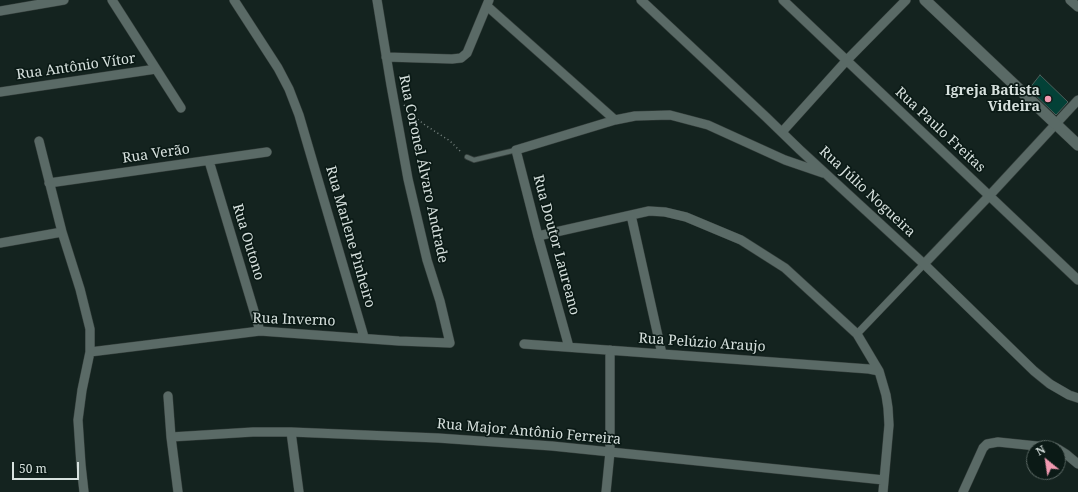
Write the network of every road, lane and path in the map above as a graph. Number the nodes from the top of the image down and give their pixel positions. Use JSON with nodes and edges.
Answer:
{"nodes":[{"id":1,"x":64,"y":0,"type":"edge"},
{"id":2,"x":112,"y":0,"type":"edge"},
{"id":3,"x":234,"y":0,"type":"edge"},
{"id":4,"x":378,"y":0,"type":"edge"},
{"id":5,"x":641,"y":0,"type":"edge"},
{"id":6,"x":783,"y":0,"type":"edge"},
{"id":7,"x":906,"y":0,"type":"edge"},
{"id":8,"x":926,"y":0,"type":"edge"},
{"id":9,"x":1070,"y":0,"type":"edge"},
{"id":10,"x":488,"y":3,"type":"edge"},
{"id":11,"x":1078,"y":7,"type":"edge"},
{"id":12,"x":0,"y":11,"type":"edge"},
{"id":13,"x":386,"y":58,"type":"junction"},
{"id":14,"x":846,"y":61,"type":"junction"},
{"id":15,"x":156,"y":69,"type":"junction"},
{"id":16,"x":0,"y":92,"type":"edge"},
{"id":17,"x":1078,"y":100,"type":"edge"},
{"id":18,"x":402,"y":103,"type":"dead end"},
{"id":19,"x":181,"y":108,"type":"dead end"},
{"id":20,"x":614,"y":120,"type":"junction"},
{"id":21,"x":1055,"y":124,"type":"junction"},
{"id":22,"x":782,"y":132,"type":"junction"},
{"id":23,"x":39,"y":141,"type":"dead end"},
{"id":24,"x":1078,"y":145,"type":"edge"},
{"id":25,"x":516,"y":150,"type":"junction"},
{"id":26,"x":267,"y":152,"type":"dead end"},
{"id":27,"x":467,"y":157,"type":"joint"},
{"id":28,"x":209,"y":161,"type":"junction"},
{"id":29,"x":828,"y":175,"type":"junction"},
{"id":30,"x":49,"y":183,"type":"junction"},
{"id":31,"x":990,"y":195,"type":"junction"},
{"id":32,"x":631,"y":215,"type":"junction"},
{"id":33,"x":62,"y":232,"type":"junction"},
{"id":34,"x":538,"y":236,"type":"junction"},
{"id":35,"x":0,"y":243,"type":"edge"},
{"id":36,"x":924,"y":264,"type":"junction"},
{"id":37,"x":1078,"y":280,"type":"edge"},
{"id":38,"x":260,"y":331,"type":"junction"},
{"id":39,"x":857,"y":334,"type":"junction"},
{"id":40,"x":364,"y":337,"type":"junction"},
{"id":41,"x":450,"y":342,"type":"joint"},
{"id":42,"x":524,"y":344,"type":"dead end"},
{"id":43,"x":569,"y":347,"type":"junction"},
{"id":44,"x":610,"y":350,"type":"junction"},
{"id":45,"x":90,"y":352,"type":"junction"},
{"id":46,"x":662,"y":354,"type":"junction"},
{"id":47,"x":878,"y":371,"type":"junction"},
{"id":48,"x":168,"y":396,"type":"dead end"},
{"id":49,"x":1078,"y":398,"type":"edge"},
{"id":50,"x":291,"y":432,"type":"junction"},
{"id":51,"x":171,"y":438,"type":"junction"},
{"id":52,"x":1026,"y":445,"type":"edge"},
{"id":53,"x":610,"y":452,"type":"junction"},
{"id":54,"x":1066,"y":454,"type":"edge"},
{"id":55,"x":1078,"y":464,"type":"edge"},
{"id":56,"x":884,"y":480,"type":"junction"},
{"id":57,"x":84,"y":492,"type":"edge"},
{"id":58,"x":178,"y":492,"type":"edge"},
{"id":59,"x":299,"y":492,"type":"edge"},
{"id":60,"x":606,"y":492,"type":"edge"},
{"id":61,"x":882,"y":492,"type":"edge"},
{"id":62,"x":963,"y":492,"type":"edge"}],
"edges":[{"from":1,"to":12,"type":"street"},
{"from":2,"to":15,"type":"street"},
{"from":3,"to":40,"type":"street","name":"Rua Marlene Pinheiro"},
{"from":4,"to":13,"type":"street","name":"Rua Coronel Álvaro Andrade"},
{"from":5,"to":22,"type":"street","name":"Rua Júlio Nogueira"},
{"from":6,"to":14,"type":"street","name":"Rua Paulo Freitas"},
{"from":7,"to":14,"type":"street"},
{"from":8,"to":21,"type":"street"},
{"from":9,"to":11,"type":"street"},
{"from":10,"to":13,"type":"street"},
{"from":10,"to":20,"type":"street"},
{"from":13,"to":41,"type":"street","name":"Rua Coronel Álvaro Andrade"},
{"from":14,"to":22,"type":"street"},
{"from":14,"to":31,"type":"street","name":"Rua Paulo Freitas"},
{"from":15,"to":16,"type":"street","name":"Rua Antônio Vítor"},
{"from":15,"to":19,"type":"street"},
{"from":17,"to":21,"type":"street"},
{"from":18,"to":27,"type":"path"},
{"from":20,"to":25,"type":"street"},
{"from":20,"to":29,"type":"street"},
{"from":21,"to":24,"type":"street"},
{"from":21,"to":31,"type":"street"},
{"from":22,"to":29,"type":"street","name":"Rua Júlio Nogueira"},
{"from":23,"to":30,"type":"street"},
{"from":25,"to":27,"type":"lane"},
{"from":25,"to":34,"type":"street","name":"Rua Doutor Laureano"},
{"from":26,"to":28,"type":"street","name":"Rua Verão"},
{"from":28,"to":30,"type":"street","name":"Rua Verão"},
{"from":28,"to":38,"type":"street","name":"Rua Outono"},
{"from":29,"to":36,"type":"street","name":"Rua Júlio Nogueira"},
{"from":30,"to":33,"type":"street"},
{"from":31,"to":36,"type":"street"},
{"from":31,"to":37,"type":"street","name":"Rua Paulo Freitas"},
{"from":32,"to":34,"type":"street"},
{"from":32,"to":39,"type":"street"},
{"from":32,"to":46,"type":"street"},
{"from":33,"to":35,"type":"street"},
{"from":33,"to":45,"type":"street"},
{"from":34,"to":43,"type":"street","name":"Rua Doutor Laureano"},
{"from":36,"to":39,"type":"street"},
{"from":36,"to":49,"type":"street","name":"Rua Júlio Nogueira"},
{"from":38,"to":40,"type":"street","name":"Rua Inverno"},
{"from":38,"to":45,"type":"street","name":"Rua Inverno"},
{"from":39,"to":47,"type":"street"},
{"from":40,"to":41,"type":"street","name":"Rua Inverno"},
{"from":42,"to":43,"type":"street","name":"Rua Pelúzio Araujo"},
{"from":43,"to":44,"type":"street","name":"Rua Pelúzio Araujo"},
{"from":44,"to":46,"type":"street","name":"Rua Pelúzio Araujo"},
{"from":44,"to":53,"type":"street"},
{"from":45,"to":57,"type":"street"},
{"from":46,"to":47,"type":"street","name":"Rua Pelúzio Araujo"},
{"from":47,"to":56,"type":"street"},
{"from":48,"to":51,"type":"street"},
{"from":50,"to":51,"type":"street","name":"Rua Major Antônio Ferreira"},
{"from":50,"to":53,"type":"street","name":"Rua Major Antônio Ferreira"},
{"from":50,"to":59,"type":"street"},
{"from":51,"to":58,"type":"street"},
{"from":52,"to":62,"type":"street"},
{"from":53,"to":56,"type":"street","name":"Rua Major Antônio Ferreira"},
{"from":53,"to":60,"type":"street"},
{"from":54,"to":55,"type":"street"},
{"from":56,"to":61,"type":"street"}]}
